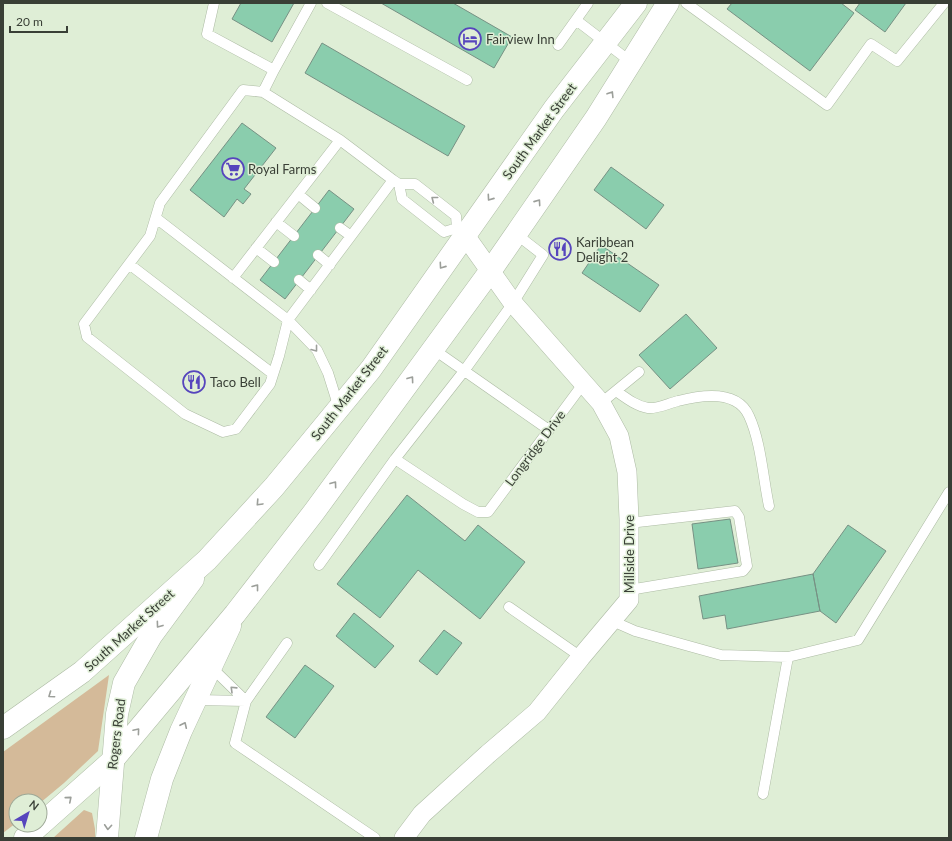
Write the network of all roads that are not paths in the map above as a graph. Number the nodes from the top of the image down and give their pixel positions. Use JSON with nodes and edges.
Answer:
{"nodes":[{"id":1,"x":214,"y":3,"type":"edge"},
{"id":2,"x":311,"y":3,"type":"edge"},
{"id":3,"x":327,"y":3,"type":"edge"},
{"id":4,"x":588,"y":3,"type":"edge"},
{"id":5,"x":636,"y":3,"type":"edge"},
{"id":6,"x":668,"y":3,"type":"edge"},
{"id":7,"x":686,"y":3,"type":"edge"},
{"id":8,"x":944,"y":3,"type":"edge"},
{"id":9,"x":576,"y":20,"type":"junction"},
{"id":10,"x":605,"y":42,"type":"junction"},
{"id":11,"x":558,"y":45,"type":"dead end"},
{"id":12,"x":631,"y":62,"type":"junction"},
{"id":13,"x":274,"y":70,"type":"junction"},
{"id":14,"x":467,"y":80,"type":"dead end"},
{"id":15,"x":263,"y":92,"type":"junction"},
{"id":16,"x":340,"y":140,"type":"junction"},
{"id":17,"x":396,"y":182,"type":"junction"},
{"id":18,"x":298,"y":194,"type":"junction"},
{"id":19,"x":315,"y":208,"type":"dead end"},
{"id":20,"x":156,"y":218,"type":"junction"},
{"id":21,"x":276,"y":222,"type":"junction"},
{"id":22,"x":340,"y":228,"type":"dead end"},
{"id":23,"x":460,"y":231,"type":"junction"},
{"id":24,"x":516,"y":234,"type":"junction"},
{"id":25,"x":294,"y":236,"type":"dead end"},
{"id":26,"x":351,"y":236,"type":"junction"},
{"id":27,"x":256,"y":248,"type":"junction"},
{"id":28,"x":318,"y":255,"type":"dead end"},
{"id":29,"x":274,"y":262,"type":"dead end"},
{"id":30,"x":129,"y":264,"type":"junction"},
{"id":31,"x":330,"y":265,"type":"junction"},
{"id":32,"x":491,"y":270,"type":"junction"},
{"id":33,"x":233,"y":278,"type":"junction"},
{"id":34,"x":299,"y":280,"type":"dead end"},
{"id":35,"x":311,"y":290,"type":"junction"},
{"id":36,"x":513,"y":303,"type":"junction"},
{"id":37,"x":288,"y":320,"type":"junction"},
{"id":38,"x":432,"y":349,"type":"junction"},
{"id":39,"x":464,"y":371,"type":"junction"},
{"id":40,"x":639,"y":372,"type":"dead end"},
{"id":41,"x":273,"y":374,"type":"junction"},
{"id":42,"x":583,"y":384,"type":"junction"},
{"id":43,"x":616,"y":390,"type":"junction"},
{"id":44,"x":601,"y":403,"type":"junction"},
{"id":45,"x":339,"y":408,"type":"junction"},
{"id":46,"x":549,"y":430,"type":"junction"},
{"id":47,"x":395,"y":459,"type":"junction"},
{"id":48,"x":949,"y":492,"type":"edge"},
{"id":49,"x":769,"y":506,"type":"dead end"},
{"id":50,"x":629,"y":523,"type":"junction"},
{"id":51,"x":207,"y":560,"type":"junction"},
{"id":52,"x":319,"y":565,"type":"dead end"},
{"id":53,"x":629,"y":590,"type":"junction"},
{"id":54,"x":509,"y":607,"type":"dead end"},
{"id":55,"x":235,"y":614,"type":"junction"},
{"id":56,"x":610,"y":620,"type":"junction"},
{"id":57,"x":287,"y":643,"type":"dead end"},
{"id":58,"x":581,"y":657,"type":"junction"},
{"id":59,"x":788,"y":657,"type":"junction"},
{"id":60,"x":210,"y":667,"type":"junction"},
{"id":61,"x":196,"y":700,"type":"junction"},
{"id":62,"x":246,"y":701,"type":"junction"},
{"id":63,"x":3,"y":728,"type":"edge"},
{"id":64,"x":112,"y":761,"type":"junction"},
{"id":65,"x":763,"y":794,"type":"dead end"},
{"id":66,"x":48,"y":818,"type":"edge"},
{"id":67,"x":107,"y":838,"type":"edge"},
{"id":68,"x":146,"y":838,"type":"edge"},
{"id":69,"x":375,"y":838,"type":"edge"},
{"id":70,"x":404,"y":838,"type":"edge"}],
"edges":[{"from":1,"to":13,"type":"lane"},
{"from":2,"to":13,"type":"lane"},
{"from":3,"to":14,"type":"lane"},
{"from":4,"to":9,"type":"lane"},
{"from":5,"to":10,"type":"main road","name":"South Market Street"},
{"from":6,"to":12,"type":"main road"},
{"from":7,"to":8,"type":"lane"},
{"from":9,"to":10,"type":"lane"},
{"from":9,"to":11,"type":"lane"},
{"from":10,"to":12,"type":"lane"},
{"from":10,"to":23,"type":"main road","name":"South Market Street","one_way":true},
{"from":24,"to":12,"type":"main road","one_way":true},
{"from":13,"to":15,"type":"lane"},
{"from":15,"to":16,"type":"lane"},
{"from":15,"to":20,"type":"lane"},
{"from":16,"to":17,"type":"lane"},
{"from":16,"to":18,"type":"lane"},
{"from":23,"to":17,"type":"lane","one_way":true},
{"from":17,"to":23,"type":"lane"},
{"from":17,"to":26,"type":"lane"},
{"from":18,"to":19,"type":"lane"},
{"from":18,"to":21,"type":"lane"},
{"from":20,"to":30,"type":"lane"},
{"from":20,"to":33,"type":"lane"},
{"from":21,"to":25,"type":"lane"},
{"from":21,"to":27,"type":"lane"},
{"from":22,"to":26,"type":"lane"},
{"from":23,"to":32,"type":"street","name":"Millside Drive"},
{"from":23,"to":45,"type":"main road","name":"South Market Street","one_way":true},
{"from":24,"to":32,"type":"main road"},
{"from":24,"to":36,"type":"lane"},
{"from":26,"to":31,"type":"lane"},
{"from":27,"to":29,"type":"lane"},
{"from":27,"to":33,"type":"lane"},
{"from":28,"to":31,"type":"lane"},
{"from":30,"to":41,"type":"lane"},
{"from":30,"to":41,"type":"lane"},
{"from":31,"to":35,"type":"lane"},
{"from":32,"to":36,"type":"street","name":"Millside Drive"},
{"from":32,"to":38,"type":"main road"},
{"from":33,"to":37,"type":"lane"},
{"from":34,"to":35,"type":"lane"},
{"from":35,"to":37,"type":"lane"},
{"from":36,"to":39,"type":"lane"},
{"from":36,"to":42,"type":"street","name":"Millside Drive"},
{"from":37,"to":41,"type":"lane"},
{"from":37,"to":45,"type":"lane","one_way":true},
{"from":38,"to":39,"type":"lane"},
{"from":55,"to":38,"type":"main road","one_way":true},
{"from":39,"to":46,"type":"lane"},
{"from":39,"to":47,"type":"lane"},
{"from":40,"to":43,"type":"lane"},
{"from":42,"to":44,"type":"street","name":"Millside Drive"},
{"from":42,"to":46,"type":"lane","name":"Longridge Drive"},
{"from":43,"to":44,"type":"lane"},
{"from":43,"to":49,"type":"lane"},
{"from":44,"to":50,"type":"street","name":"Millside Drive"},
{"from":45,"to":51,"type":"main road","name":"South Market Street","one_way":true},
{"from":46,"to":47,"type":"lane","name":"Longridge Drive"},
{"from":47,"to":52,"type":"lane"},
{"from":48,"to":59,"type":"lane"},
{"from":50,"to":53,"type":"street","name":"Millside Drive"},
{"from":50,"to":53,"type":"lane"},
{"from":51,"to":63,"type":"main road","name":"South Market Street","one_way":true},
{"from":51,"to":64,"type":"main road","name":"Rogers Road","one_way":true},
{"from":53,"to":56,"type":"street","name":"Millside Drive"},
{"from":54,"to":58,"type":"lane"},
{"from":55,"to":60,"type":"main road"},
{"from":64,"to":55,"type":"main road","one_way":true},
{"from":56,"to":58,"type":"street","name":"Millside Drive"},
{"from":56,"to":59,"type":"lane"},
{"from":57,"to":62,"type":"lane"},
{"from":58,"to":70,"type":"street","name":"Millside Drive"},
{"from":59,"to":65,"type":"lane"},
{"from":60,"to":61,"type":"main road"},
{"from":62,"to":60,"type":"lane","one_way":true},
{"from":61,"to":62,"type":"lane"},
{"from":68,"to":61,"type":"main road","one_way":true},
{"from":62,"to":69,"type":"lane"},
{"from":66,"to":64,"type":"main road","one_way":true},
{"from":64,"to":67,"type":"main road","name":"Rogers Road","one_way":true}]}
